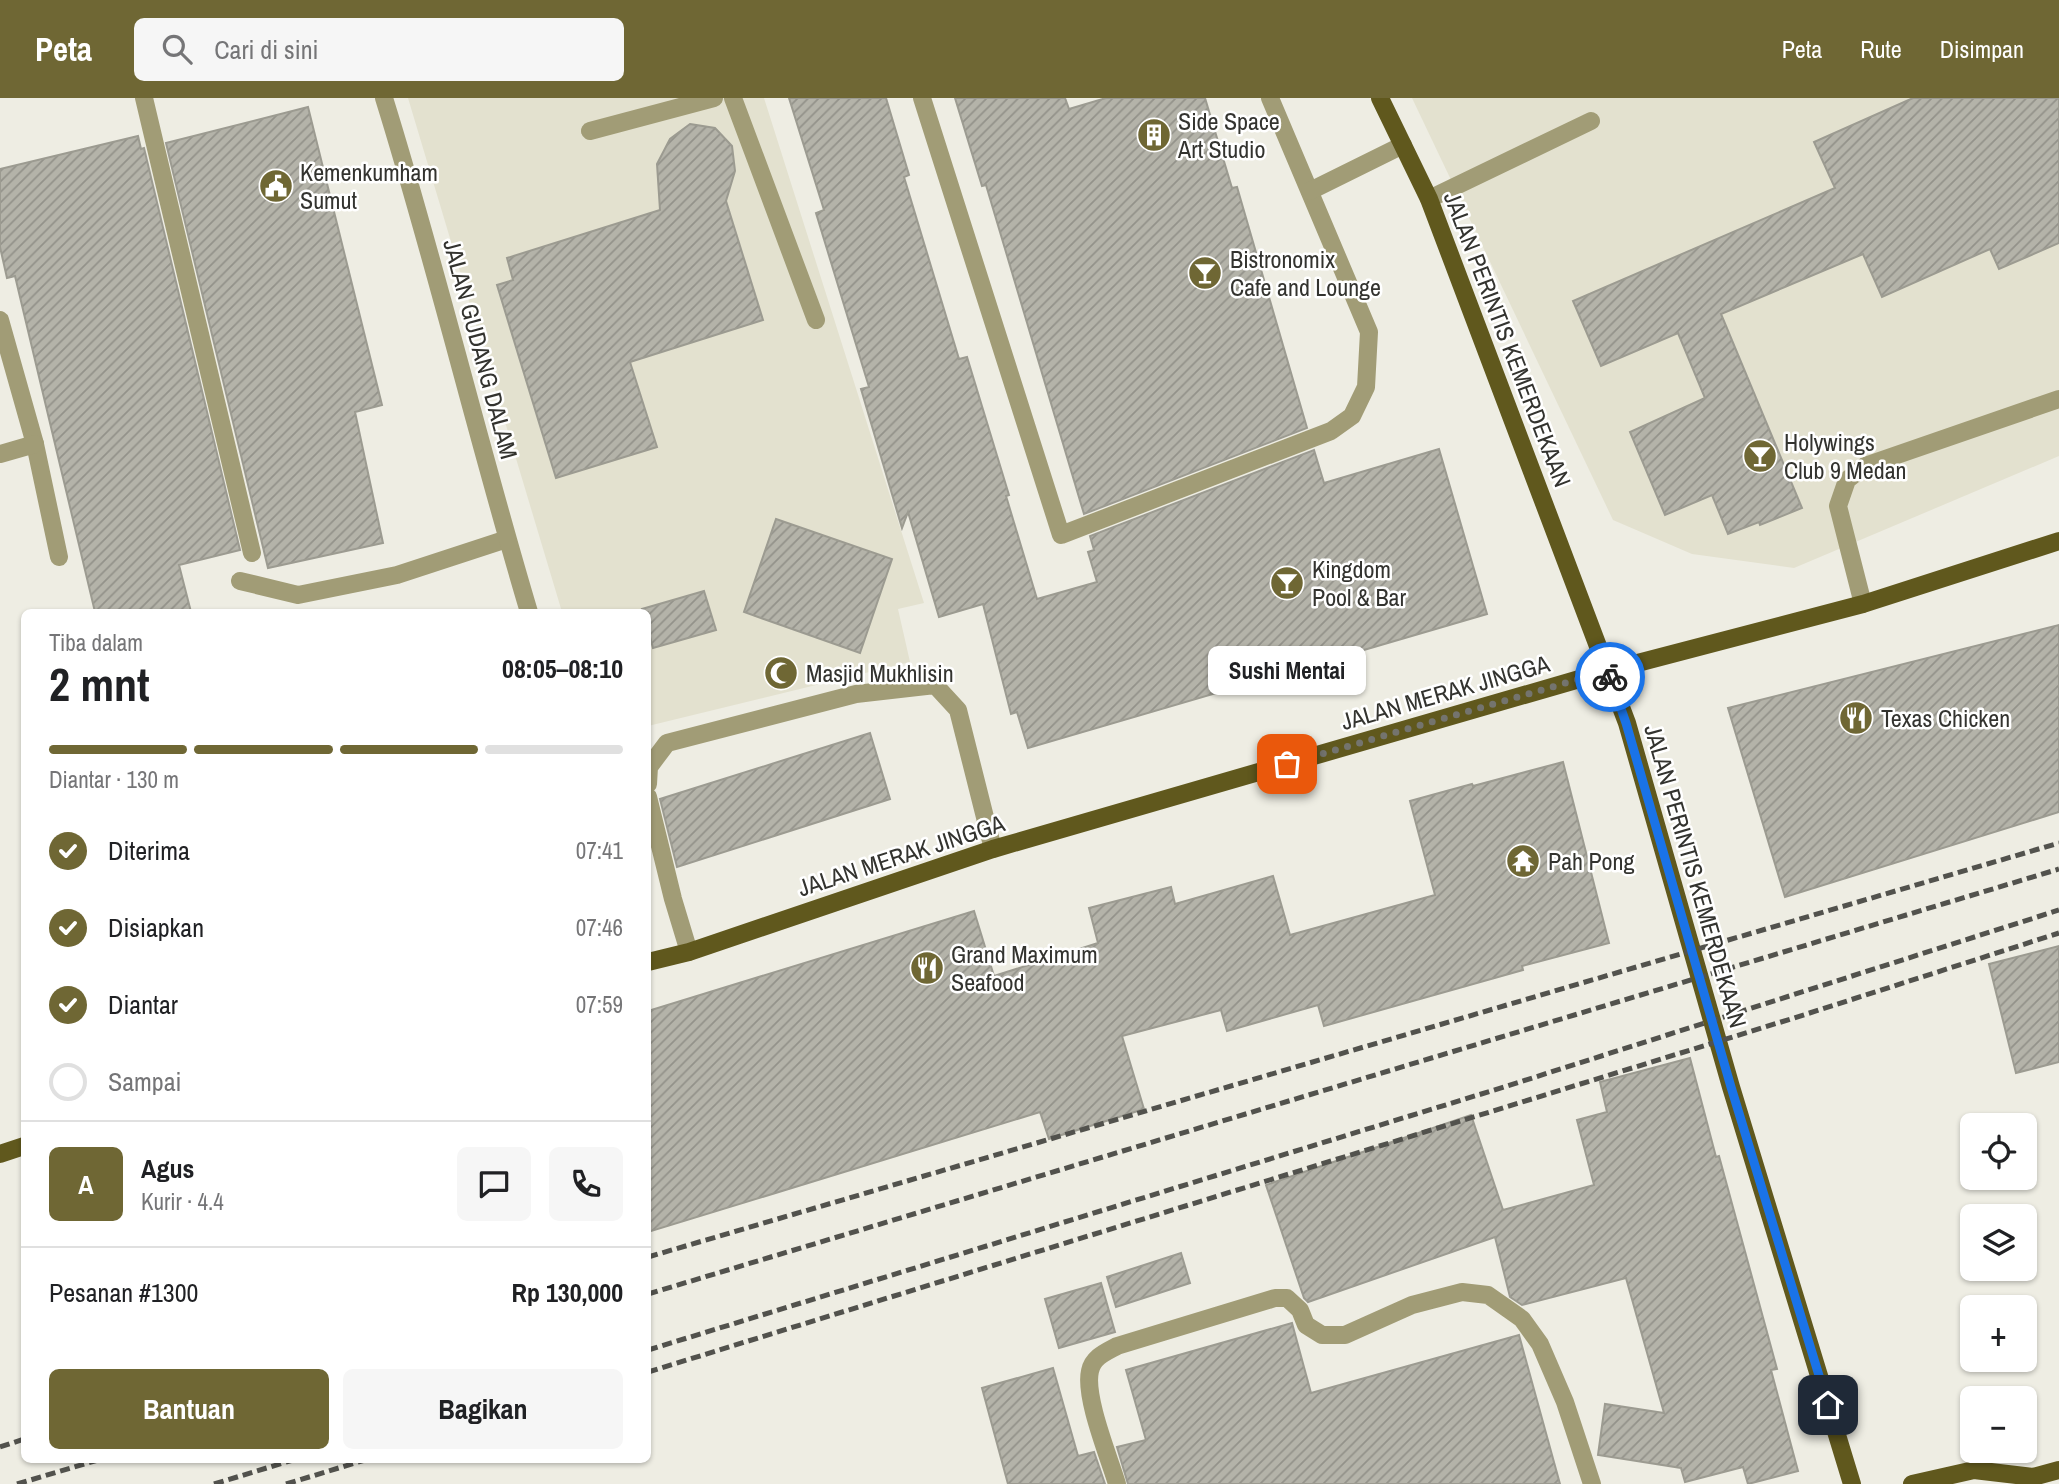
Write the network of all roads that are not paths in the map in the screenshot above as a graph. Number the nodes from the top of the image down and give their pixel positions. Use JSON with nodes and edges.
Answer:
{"nodes":[{"id":1,"x":144,"y":98,"type":"edge"},
{"id":2,"x":384,"y":98,"type":"edge"},
{"id":3,"x":714,"y":98,"type":"edge"},
{"id":4,"x":733,"y":98,"type":"edge"},
{"id":5,"x":922,"y":98,"type":"edge"},
{"id":6,"x":1270,"y":98,"type":"edge"},
{"id":7,"x":1380,"y":98,"type":"edge"},
{"id":8,"x":1591,"y":121,"type":"dead end"},
{"id":9,"x":590,"y":131,"type":"dead end"},
{"id":10,"x":1403,"y":145,"type":"junction"},
{"id":11,"x":1310,"y":191,"type":"junction"},
{"id":12,"x":1429,"y":199,"type":"junction"},
{"id":13,"x":0,"y":320,"type":"edge"},
{"id":14,"x":816,"y":320,"type":"dead end"},
{"id":15,"x":2059,"y":399,"type":"edge"},
{"id":16,"x":35,"y":444,"type":"junction"},
{"id":17,"x":0,"y":454,"type":"edge"},
{"id":18,"x":507,"y":539,"type":"junction"},
{"id":19,"x":2059,"y":541,"type":"edge"},
{"id":20,"x":252,"y":553,"type":"dead end"},
{"id":21,"x":59,"y":557,"type":"dead end"},
{"id":22,"x":240,"y":581,"type":"dead end"},
{"id":23,"x":1863,"y":604,"type":"junction"},
{"id":24,"x":528,"y":609,"type":"edge"},
{"id":25,"x":1607,"y":671,"type":"junction"},
{"id":26,"x":651,"y":764,"type":"edge"},
{"id":27,"x":651,"y":809,"type":"edge"},
{"id":28,"x":993,"y":849,"type":"junction"},
{"id":29,"x":689,"y":952,"type":"junction"},
{"id":30,"x":651,"y":961,"type":"edge"},
{"id":31,"x":21,"y":1147,"type":"edge"},
{"id":32,"x":0,"y":1154,"type":"edge"},
{"id":33,"x":2059,"y":1470,"type":"edge"},
{"id":34,"x":2029,"y":1480,"type":"edge"},
{"id":35,"x":1117,"y":1484,"type":"edge"},
{"id":36,"x":1592,"y":1484,"type":"edge"},
{"id":37,"x":1852,"y":1484,"type":"edge"},
{"id":38,"x":1912,"y":1484,"type":"edge"}],
"edges":[{"from":1,"to":20,"type":"street"},
{"from":2,"to":18,"type":"street","name":"JALAN GUDANG DALAM"},
{"from":3,"to":9,"type":"street"},
{"from":4,"to":14,"type":"street"},
{"from":5,"to":11,"type":"street"},
{"from":6,"to":11,"type":"street"},
{"from":7,"to":10,"type":"main road","name":"JALAN PERINTIS KEMERDEKAAN"},
{"from":8,"to":12,"type":"street"},
{"from":10,"to":11,"type":"street"},
{"from":10,"to":12,"type":"main road","name":"JALAN PERINTIS KEMERDEKAAN"},
{"from":12,"to":25,"type":"main road","name":"JALAN PERINTIS KEMERDEKAAN"},
{"from":13,"to":16,"type":"street"},
{"from":15,"to":23,"type":"street"},
{"from":16,"to":17,"type":"street"},
{"from":16,"to":21,"type":"street"},
{"from":18,"to":22,"type":"street"},
{"from":18,"to":24,"type":"street","name":"JALAN GUDANG DALAM"},
{"from":19,"to":23,"type":"main road","name":"JALAN MERAK JINGGA"},
{"from":23,"to":25,"type":"main road","name":"JALAN MERAK JINGGA"},
{"from":25,"to":28,"type":"main road","name":"JALAN MERAK JINGGA"},
{"from":25,"to":37,"type":"main road","name":"JALAN PERINTIS KEMERDEKAAN"},
{"from":26,"to":28,"type":"street"},
{"from":27,"to":29,"type":"street"},
{"from":28,"to":29,"type":"main road","name":"JALAN MERAK JINGGA"},
{"from":29,"to":30,"type":"main road","name":"JALAN MERAK JINGGA"},
{"from":31,"to":32,"type":"main road"},
{"from":33,"to":34,"type":"main road"},
{"from":34,"to":38,"type":"main road"},
{"from":35,"to":36,"type":"street"}]}
